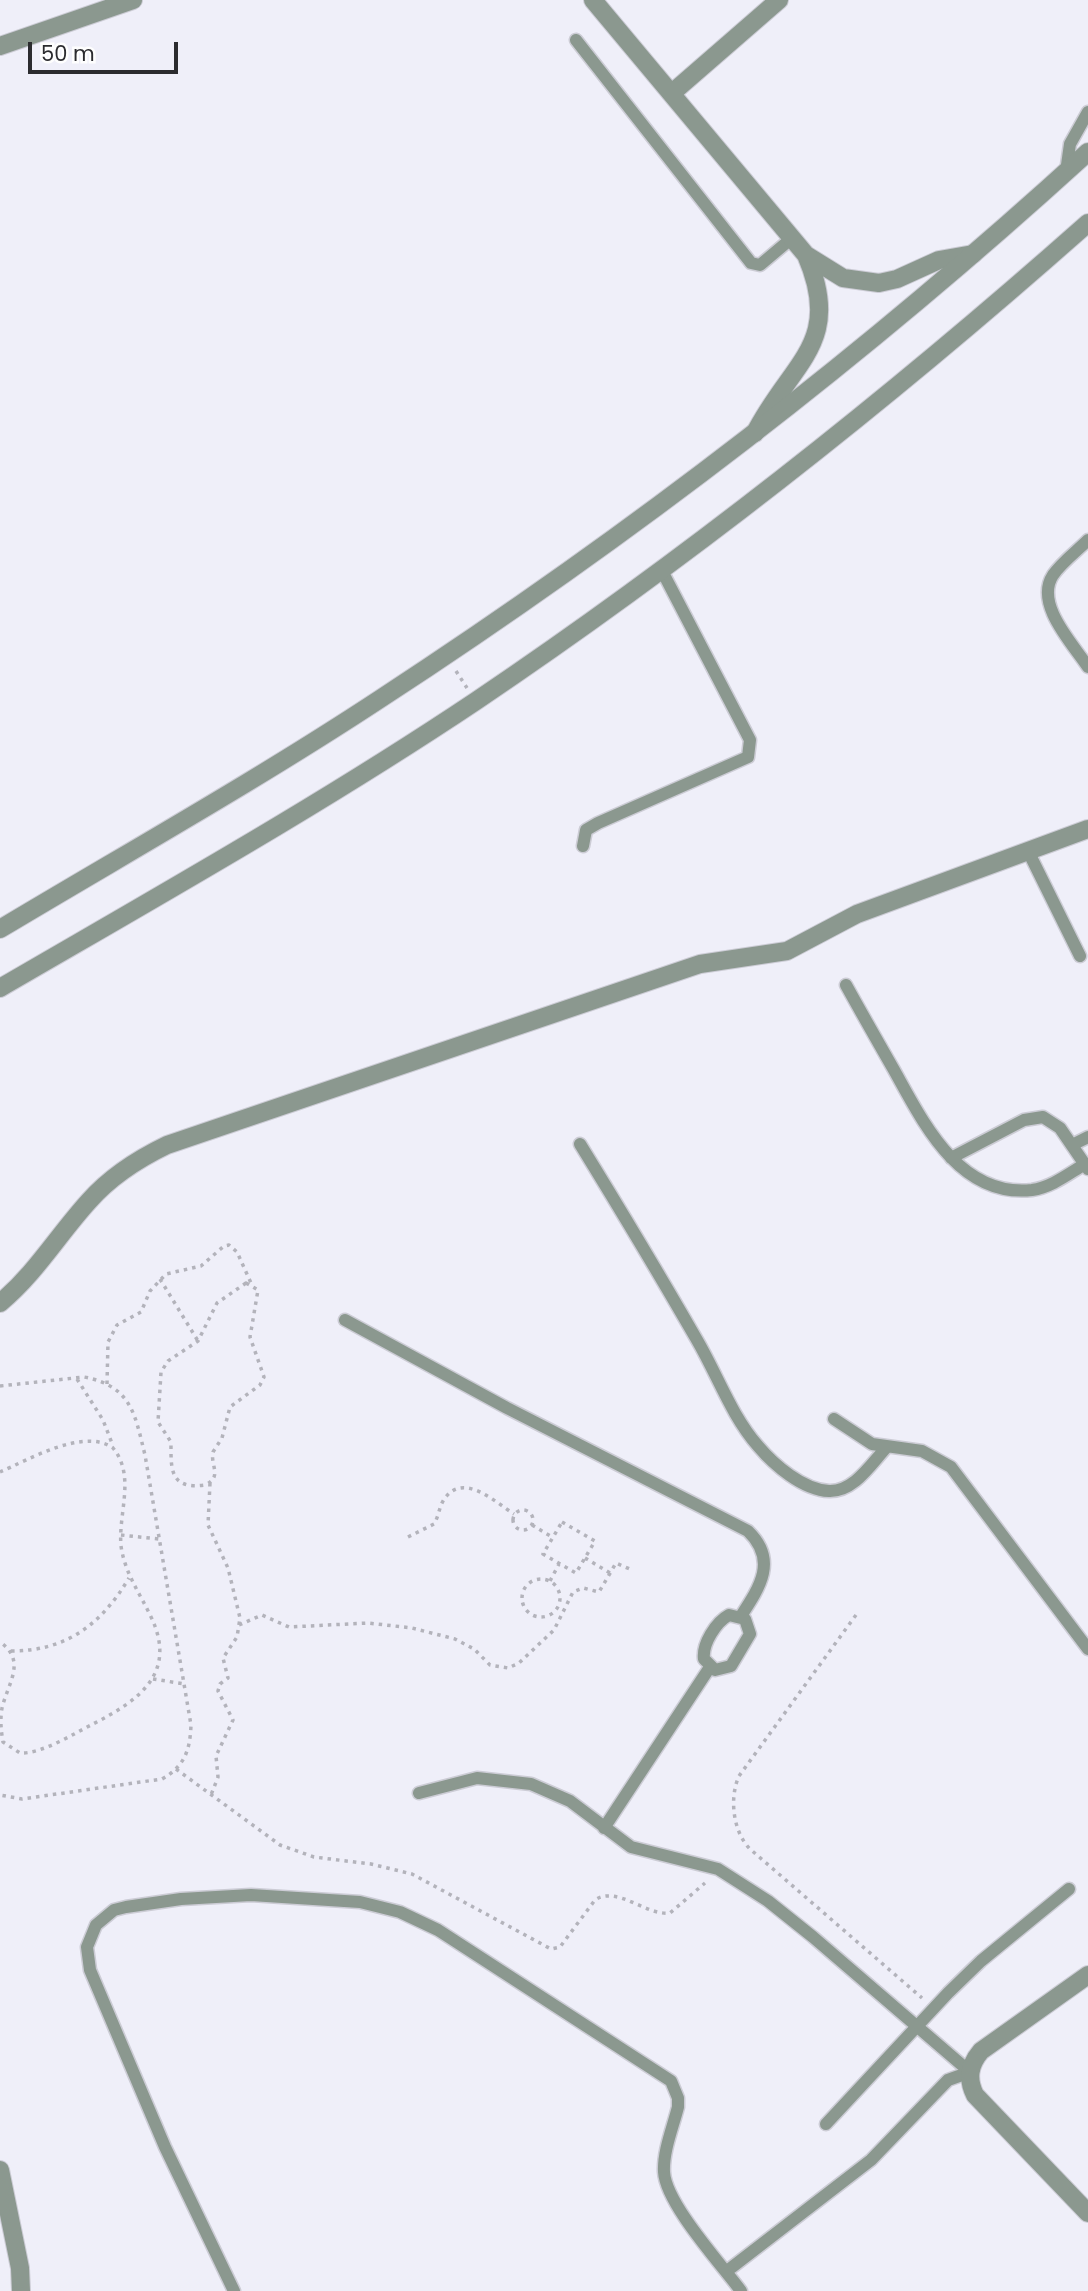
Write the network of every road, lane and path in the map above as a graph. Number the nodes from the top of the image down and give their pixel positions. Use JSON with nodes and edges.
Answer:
{"nodes":[{"id":1,"x":133,"y":0,"type":"edge"},
{"id":2,"x":593,"y":0,"type":"edge"},
{"id":3,"x":779,"y":0,"type":"edge"},
{"id":4,"x":576,"y":40,"type":"dead end"},
{"id":5,"x":0,"y":47,"type":"edge"},
{"id":6,"x":672,"y":93,"type":"junction"},
{"id":7,"x":1088,"y":112,"type":"edge"},
{"id":8,"x":1088,"y":152,"type":"edge"},
{"id":9,"x":1066,"y":172,"type":"junction"},
{"id":10,"x":1088,"y":223,"type":"edge"},
{"id":11,"x":792,"y":238,"type":"junction"},
{"id":12,"x":973,"y":254,"type":"junction"},
{"id":13,"x":806,"y":255,"type":"junction"},
{"id":14,"x":755,"y":433,"type":"junction"},
{"id":15,"x":1088,"y":540,"type":"edge"},
{"id":16,"x":661,"y":569,"type":"junction"},
{"id":17,"x":446,"y":656,"type":"junction"},
{"id":18,"x":1088,"y":667,"type":"edge"},
{"id":19,"x":477,"y":701,"type":"junction"},
{"id":20,"x":1088,"y":829,"type":"edge"},
{"id":21,"x":583,"y":846,"type":"dead end"},
{"id":22,"x":1028,"y":851,"type":"junction"},
{"id":23,"x":0,"y":929,"type":"edge"},
{"id":24,"x":1080,"y":956,"type":"dead end"},
{"id":25,"x":846,"y":985,"type":"dead end"},
{"id":26,"x":0,"y":988,"type":"edge"},
{"id":27,"x":1088,"y":1137,"type":"edge"},
{"id":28,"x":580,"y":1144,"type":"dead end"},
{"id":29,"x":1072,"y":1145,"type":"junction"},
{"id":30,"x":951,"y":1158,"type":"junction"},
{"id":31,"x":1086,"y":1166,"type":"edge"},
{"id":32,"x":160,"y":1279,"type":"junction"},
{"id":33,"x":251,"y":1283,"type":"junction"},
{"id":34,"x":0,"y":1303,"type":"edge"},
{"id":35,"x":345,"y":1320,"type":"dead end"},
{"id":36,"x":198,"y":1341,"type":"junction"},
{"id":37,"x":76,"y":1378,"type":"junction"},
{"id":38,"x":107,"y":1384,"type":"junction"},
{"id":39,"x":0,"y":1386,"type":"edge"},
{"id":40,"x":834,"y":1419,"type":"dead end"},
{"id":41,"x":113,"y":1448,"type":"junction"},
{"id":42,"x":886,"y":1448,"type":"junction"},
{"id":43,"x":0,"y":1472,"type":"edge"},
{"id":44,"x":210,"y":1483,"type":"junction"},
{"id":45,"x":514,"y":1514,"type":"junction"},
{"id":46,"x":532,"y":1525,"type":"junction"},
{"id":47,"x":121,"y":1535,"type":"junction"},
{"id":48,"x":408,"y":1536,"type":"dead end"},
{"id":49,"x":552,"y":1537,"type":"junction"},
{"id":50,"x":159,"y":1539,"type":"junction"},
{"id":51,"x":585,"y":1558,"type":"junction"},
{"id":52,"x":559,"y":1564,"type":"junction"},
{"id":53,"x":632,"y":1570,"type":"dead end"},
{"id":54,"x":610,"y":1573,"type":"junction"},
{"id":55,"x":129,"y":1578,"type":"junction"},
{"id":56,"x":550,"y":1581,"type":"junction"},
{"id":57,"x":856,"y":1615,"type":"dead end"},
{"id":58,"x":741,"y":1616,"type":"junction"},
{"id":59,"x":239,"y":1625,"type":"junction"},
{"id":60,"x":0,"y":1642,"type":"edge"},
{"id":61,"x":1088,"y":1649,"type":"edge"},
{"id":62,"x":10,"y":1651,"type":"junction"},
{"id":63,"x":710,"y":1667,"type":"junction"},
{"id":64,"x":153,"y":1679,"type":"junction"},
{"id":65,"x":185,"y":1684,"type":"junction"},
{"id":66,"x":176,"y":1769,"type":"junction"},
{"id":67,"x":419,"y":1793,"type":"dead end"},
{"id":68,"x":0,"y":1795,"type":"edge"},
{"id":69,"x":211,"y":1795,"type":"junction"},
{"id":70,"x":604,"y":1828,"type":"junction"},
{"id":71,"x":718,"y":1869,"type":"junction"},
{"id":72,"x":1069,"y":1889,"type":"dead end"},
{"id":73,"x":1088,"y":1975,"type":"edge"},
{"id":74,"x":933,"y":2008,"type":"junction"},
{"id":75,"x":915,"y":2025,"type":"junction"},
{"id":76,"x":970,"y":2072,"type":"junction"},
{"id":77,"x":827,"y":2124,"type":"dead end"},
{"id":78,"x":0,"y":2171,"type":"edge"},
{"id":79,"x":1088,"y":2213,"type":"edge"},
{"id":80,"x":727,"y":2272,"type":"junction"},
{"id":81,"x":21,"y":2291,"type":"edge"},
{"id":82,"x":234,"y":2291,"type":"edge"},
{"id":83,"x":741,"y":2291,"type":"edge"}],
"edges":[{"from":1,"to":5,"type":"street"},
{"from":2,"to":6,"type":"street"},
{"from":3,"to":6,"type":"street"},
{"from":4,"to":11,"type":"lane"},
{"from":6,"to":11,"type":"street"},
{"from":7,"to":9,"type":"lane"},
{"from":8,"to":9,"type":"street"},
{"from":9,"to":12,"type":"street"},
{"from":10,"to":16,"type":"street"},
{"from":11,"to":13,"type":"street"},
{"from":12,"to":13,"type":"street"},
{"from":12,"to":14,"type":"street"},
{"from":13,"to":14,"type":"street"},
{"from":14,"to":17,"type":"street"},
{"from":15,"to":18,"type":"lane"},
{"from":16,"to":19,"type":"street"},
{"from":16,"to":21,"type":"lane"},
{"from":17,"to":19,"type":"path"},
{"from":17,"to":23,"type":"street"},
{"from":19,"to":26,"type":"street"},
{"from":20,"to":22,"type":"street"},
{"from":22,"to":24,"type":"lane"},
{"from":22,"to":34,"type":"street"},
{"from":25,"to":30,"type":"lane"},
{"from":27,"to":29,"type":"lane"},
{"from":28,"to":42,"type":"lane"},
{"from":29,"to":30,"type":"lane"},
{"from":29,"to":31,"type":"lane"},
{"from":30,"to":31,"type":"lane"},
{"from":32,"to":33,"type":"path"},
{"from":32,"to":36,"type":"path"},
{"from":32,"to":38,"type":"path"},
{"from":33,"to":36,"type":"path"},
{"from":33,"to":44,"type":"path"},
{"from":35,"to":58,"type":"lane"},
{"from":36,"to":44,"type":"path"},
{"from":37,"to":38,"type":"path"},
{"from":37,"to":39,"type":"path"},
{"from":37,"to":41,"type":"path"},
{"from":38,"to":50,"type":"path"},
{"from":40,"to":42,"type":"lane"},
{"from":41,"to":43,"type":"path"},
{"from":41,"to":47,"type":"path"},
{"from":42,"to":61,"type":"lane"},
{"from":44,"to":59,"type":"path"},
{"from":45,"to":46,"type":"path"},
{"from":45,"to":46,"type":"path"},
{"from":45,"to":48,"type":"path"},
{"from":46,"to":49,"type":"path"},
{"from":47,"to":50,"type":"path"},
{"from":47,"to":55,"type":"path"},
{"from":49,"to":51,"type":"path"},
{"from":49,"to":52,"type":"path"},
{"from":50,"to":65,"type":"path"},
{"from":51,"to":52,"type":"path"},
{"from":51,"to":54,"type":"path"},
{"from":52,"to":56,"type":"path"},
{"from":53,"to":54,"type":"path"},
{"from":54,"to":59,"type":"path"},
{"from":55,"to":62,"type":"path"},
{"from":55,"to":64,"type":"path"},
{"from":56,"to":56,"type":"path"},
{"from":57,"to":74,"type":"path"},
{"from":58,"to":63,"type":"lane"},
{"from":58,"to":63,"type":"lane"},
{"from":59,"to":69,"type":"path"},
{"from":60,"to":62,"type":"path"},
{"from":62,"to":64,"type":"path"},
{"from":63,"to":70,"type":"lane"},
{"from":64,"to":65,"type":"path"},
{"from":65,"to":66,"type":"path"},
{"from":66,"to":68,"type":"path"},
{"from":66,"to":69,"type":"path"},
{"from":67,"to":70,"type":"lane"},
{"from":69,"to":71,"type":"path"},
{"from":70,"to":71,"type":"lane"},
{"from":71,"to":75,"type":"lane"},
{"from":72,"to":74,"type":"lane"},
{"from":73,"to":76,"type":"street"},
{"from":74,"to":75,"type":"lane"},
{"from":75,"to":76,"type":"lane"},
{"from":75,"to":77,"type":"lane"},
{"from":76,"to":79,"type":"street"},
{"from":76,"to":80,"type":"lane"},
{"from":78,"to":81,"type":"street"},
{"from":80,"to":82,"type":"lane"},
{"from":80,"to":83,"type":"lane"}]}
